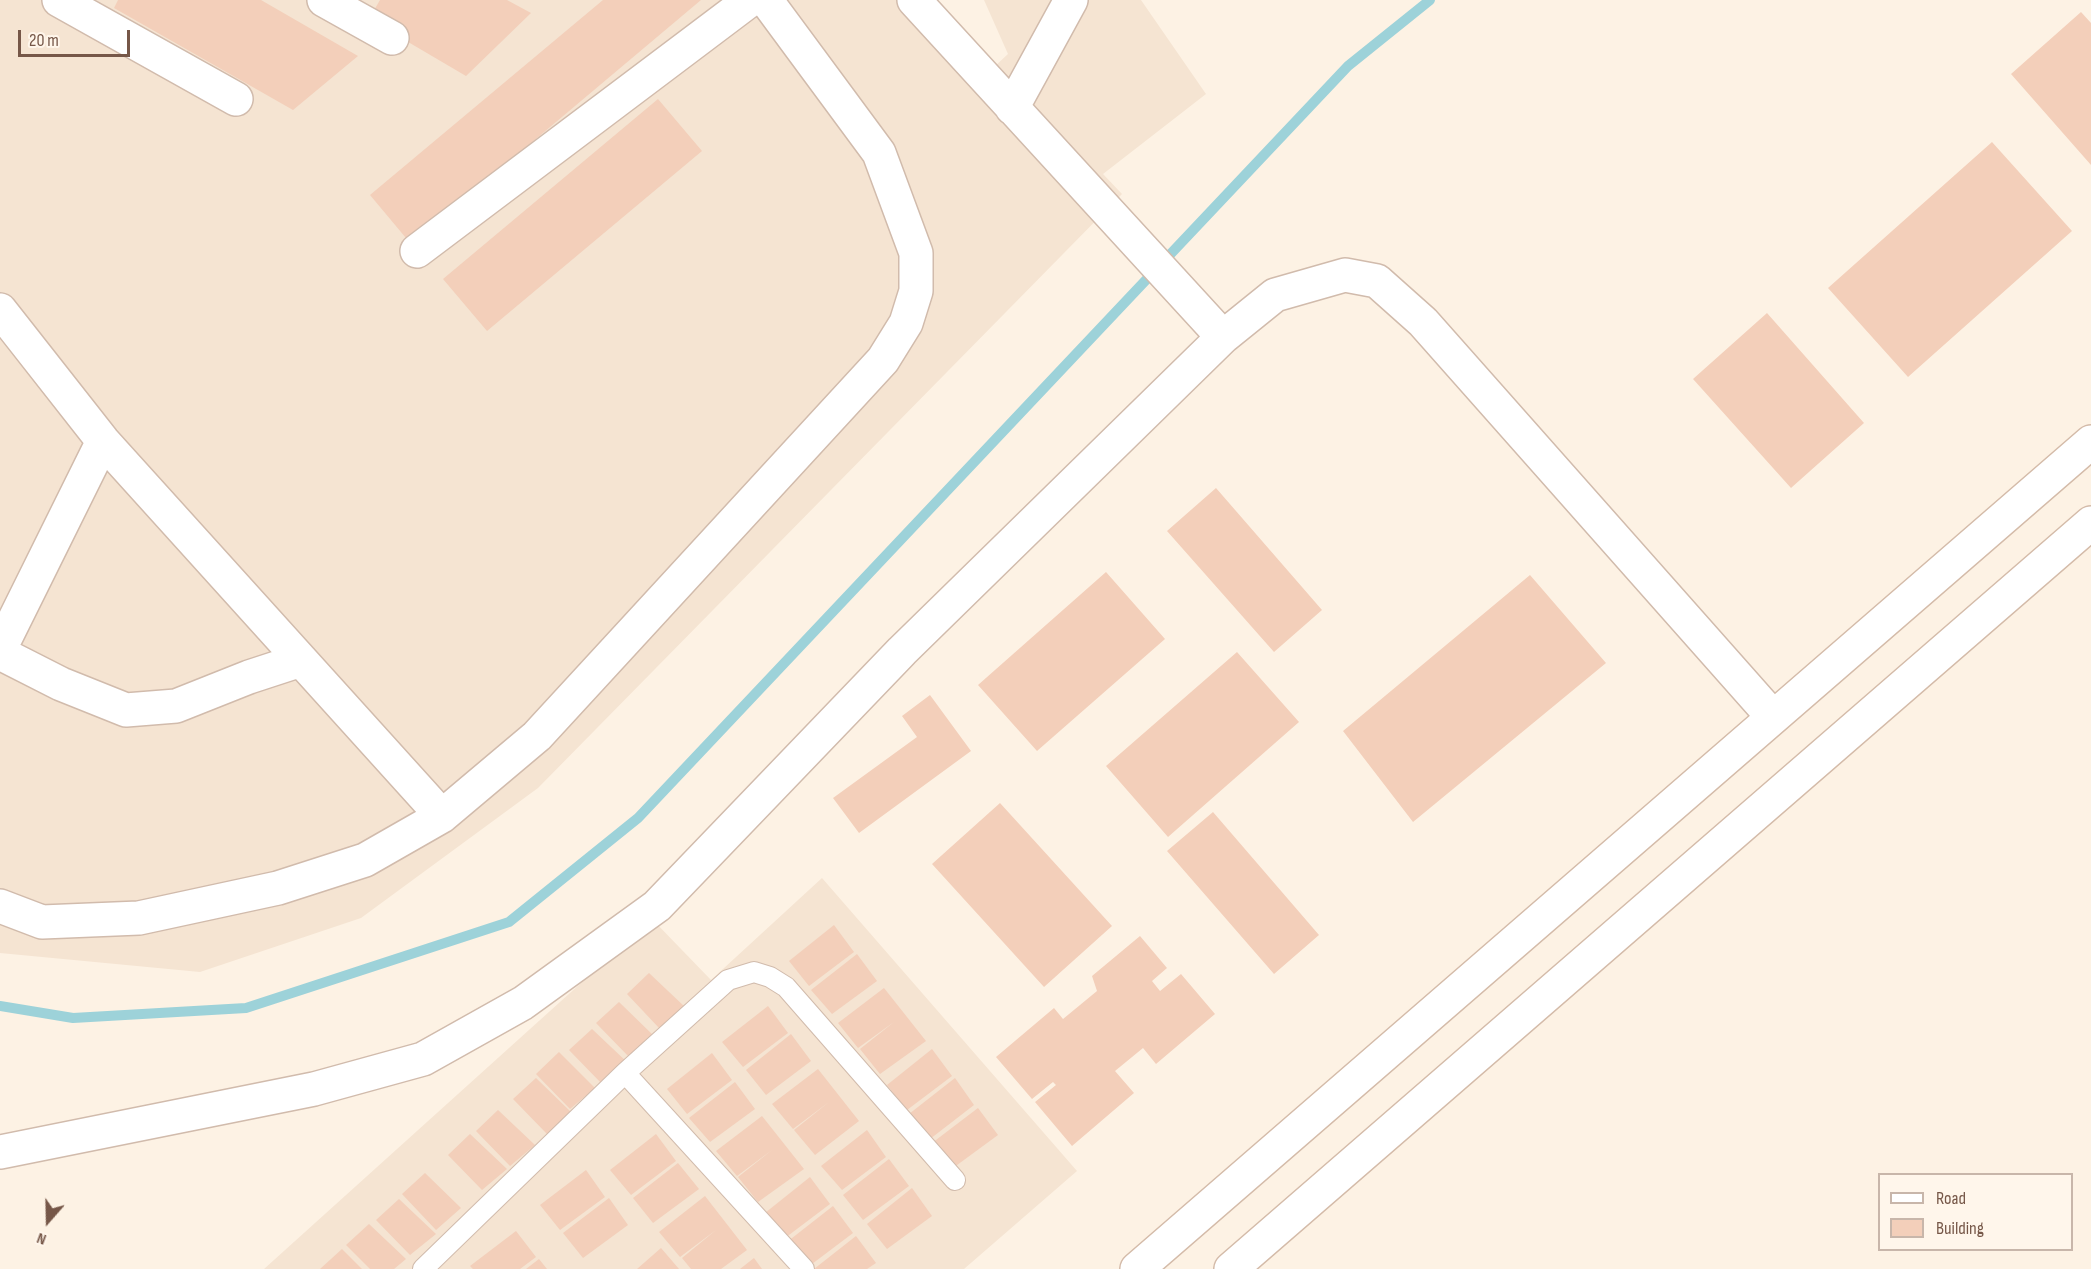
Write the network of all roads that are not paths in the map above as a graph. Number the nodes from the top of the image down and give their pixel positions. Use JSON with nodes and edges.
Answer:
{"nodes":[{"id":1,"x":59,"y":0,"type":"edge"},
{"id":2,"x":324,"y":0,"type":"edge"},
{"id":3,"x":750,"y":0,"type":"edge"},
{"id":4,"x":766,"y":0,"type":"edge"},
{"id":5,"x":914,"y":0,"type":"edge"},
{"id":6,"x":1071,"y":0,"type":"edge"},
{"id":7,"x":392,"y":38,"type":"dead end"},
{"id":8,"x":236,"y":99,"type":"dead end"},
{"id":9,"x":1012,"y":108,"type":"junction"},
{"id":10,"x":417,"y":251,"type":"dead end"},
{"id":11,"x":0,"y":310,"type":"edge"},
{"id":12,"x":1223,"y":337,"type":"junction"},
{"id":13,"x":103,"y":441,"type":"junction"},
{"id":14,"x":2091,"y":442,"type":"edge"},
{"id":15,"x":2091,"y":523,"type":"edge"},
{"id":16,"x":0,"y":651,"type":"edge"},
{"id":17,"x":301,"y":660,"type":"junction"},
{"id":18,"x":1773,"y":717,"type":"junction"},
{"id":19,"x":442,"y":816,"type":"junction"},
{"id":20,"x":0,"y":906,"type":"edge"},
{"id":21,"x":625,"y":1073,"type":"junction"},
{"id":22,"x":0,"y":1152,"type":"edge"},
{"id":23,"x":954,"y":1180,"type":"dead end"},
{"id":24,"x":423,"y":1269,"type":"edge"},
{"id":25,"x":804,"y":1269,"type":"edge"},
{"id":26,"x":1137,"y":1269,"type":"edge"},
{"id":27,"x":1231,"y":1269,"type":"edge"}],
"edges":[{"from":1,"to":8,"type":"street"},
{"from":2,"to":7,"type":"street"},
{"from":3,"to":10,"type":"street"},
{"from":4,"to":19,"type":"street"},
{"from":5,"to":9,"type":"street"},
{"from":6,"to":9,"type":"street"},
{"from":9,"to":12,"type":"street"},
{"from":11,"to":13,"type":"street"},
{"from":12,"to":18,"type":"street"},
{"from":12,"to":22,"type":"street"},
{"from":13,"to":16,"type":"street"},
{"from":13,"to":17,"type":"street"},
{"from":14,"to":18,"type":"street"},
{"from":15,"to":27,"type":"street"},
{"from":16,"to":17,"type":"street"},
{"from":17,"to":19,"type":"street"},
{"from":18,"to":26,"type":"street"},
{"from":19,"to":20,"type":"street"},
{"from":21,"to":23,"type":"lane"},
{"from":21,"to":24,"type":"lane"},
{"from":21,"to":25,"type":"lane"}]}
